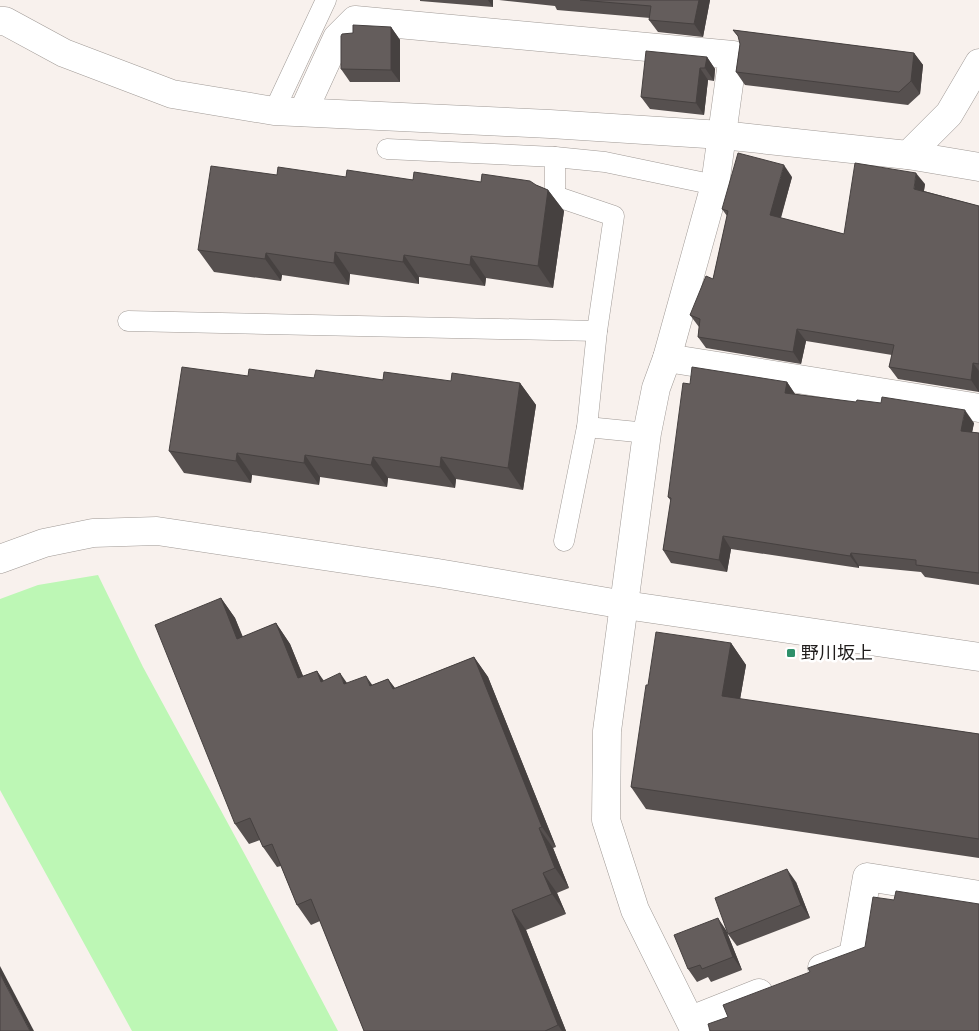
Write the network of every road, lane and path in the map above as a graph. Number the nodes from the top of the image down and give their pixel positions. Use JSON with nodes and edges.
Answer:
{"nodes":[{"id":1,"x":326,"y":0,"type":"edge"},
{"id":2,"x":5,"y":18,"type":"edge"},
{"id":3,"x":979,"y":63,"type":"edge"},
{"id":4,"x":274,"y":111,"type":"junction"},
{"id":5,"x":303,"y":112,"type":"junction"},
{"id":6,"x":722,"y":136,"type":"junction"},
{"id":7,"x":387,"y":149,"type":"dead end"},
{"id":8,"x":908,"y":155,"type":"junction"},
{"id":9,"x":555,"y":157,"type":"junction"},
{"id":10,"x":979,"y":167,"type":"edge"},
{"id":11,"x":715,"y":185,"type":"junction"},
{"id":12,"x":128,"y":321,"type":"dead end"},
{"id":13,"x":597,"y":331,"type":"junction"},
{"id":14,"x":667,"y":358,"type":"junction"},
{"id":15,"x":979,"y":408,"type":"edge"},
{"id":16,"x":587,"y":427,"type":"junction"},
{"id":17,"x":648,"y":432,"type":"junction"},
{"id":18,"x":564,"y":541,"type":"dead end"},
{"id":19,"x":0,"y":559,"type":"edge"},
{"id":20,"x":625,"y":605,"type":"junction"},
{"id":21,"x":979,"y":657,"type":"edge"},
{"id":22,"x":979,"y":896,"type":"edge"},
{"id":23,"x":693,"y":1026,"type":"edge"}],
"edges":[{"from":1,"to":4,"type":"lane"},
{"from":2,"to":4,"type":"street"},
{"from":3,"to":8,"type":"street"},
{"from":4,"to":5,"type":"street"},
{"from":5,"to":6,"type":"street"},
{"from":5,"to":6,"type":"street"},
{"from":6,"to":8,"type":"street"},
{"from":6,"to":11,"type":"street"},
{"from":7,"to":9,"type":"lane"},
{"from":8,"to":10,"type":"street"},
{"from":9,"to":11,"type":"lane"},
{"from":9,"to":13,"type":"lane"},
{"from":11,"to":14,"type":"street"},
{"from":12,"to":13,"type":"lane"},
{"from":13,"to":16,"type":"lane"},
{"from":14,"to":15,"type":"street"},
{"from":14,"to":17,"type":"street"},
{"from":16,"to":17,"type":"lane"},
{"from":16,"to":18,"type":"lane"},
{"from":17,"to":20,"type":"street"},
{"from":19,"to":20,"type":"street"},
{"from":20,"to":21,"type":"street"},
{"from":20,"to":23,"type":"street"},
{"from":22,"to":23,"type":"street"}]}
